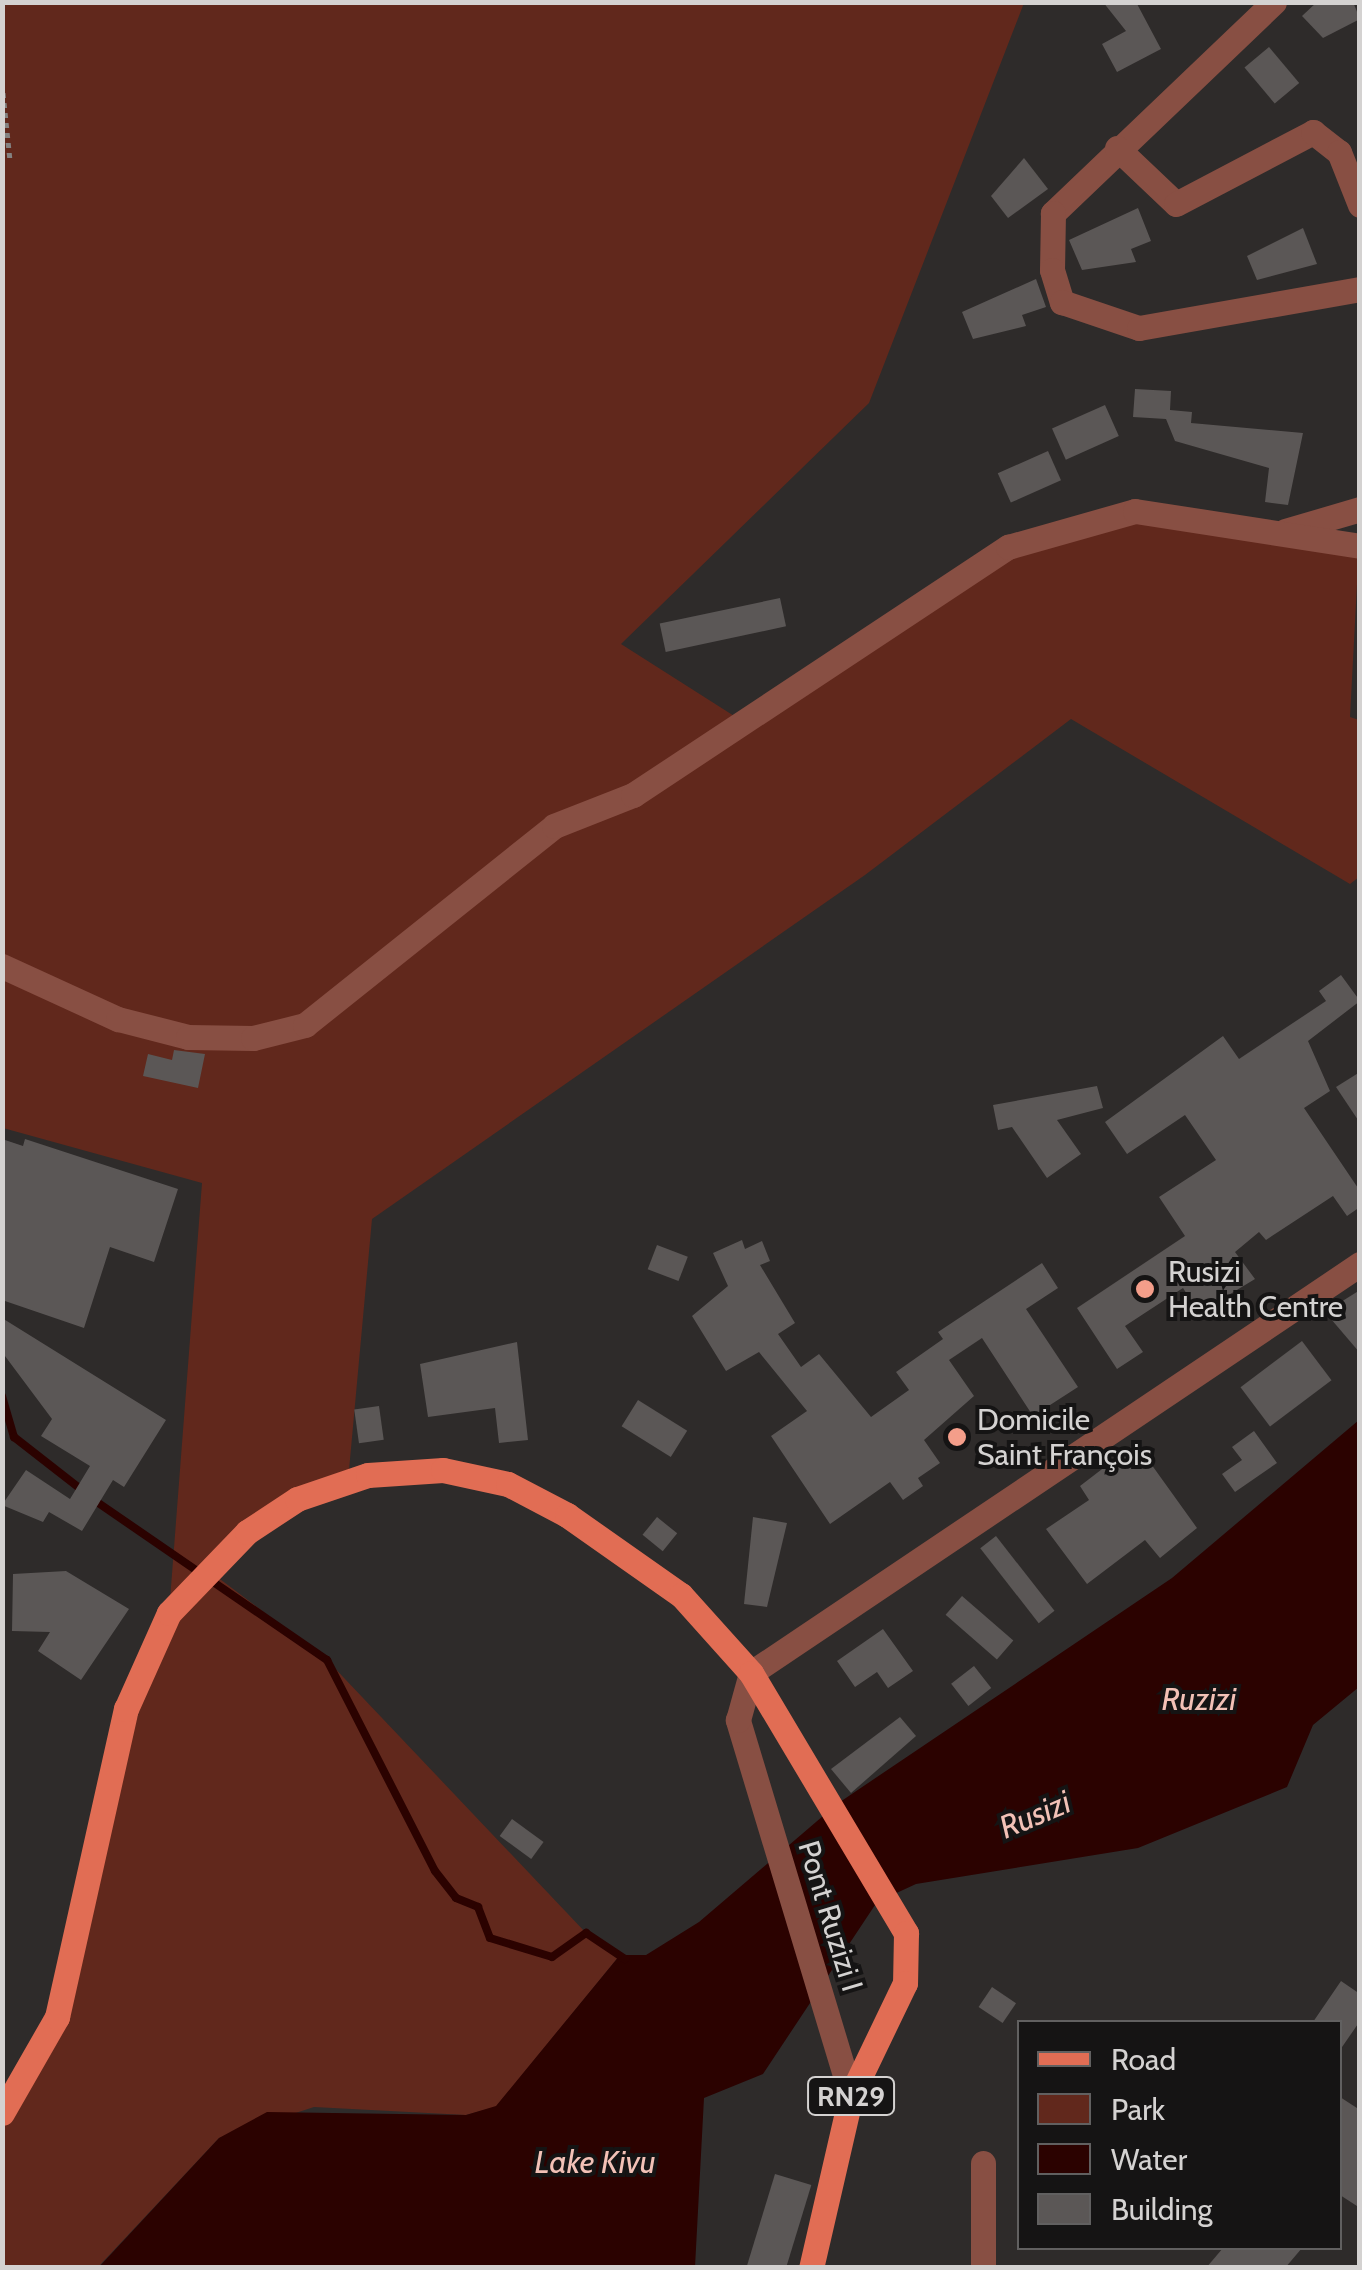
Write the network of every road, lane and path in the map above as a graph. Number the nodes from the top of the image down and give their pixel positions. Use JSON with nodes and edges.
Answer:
{"nodes":[{"id":1,"x":1274,"y":2,"type":"edge"},
{"id":2,"x":2,"y":83,"type":"edge"},
{"id":3,"x":1117,"y":148,"type":"junction"},
{"id":4,"x":10,"y":160,"type":"dead end"},
{"id":5,"x":1360,"y":205,"type":"edge"},
{"id":6,"x":1360,"y":288,"type":"edge"},
{"id":7,"x":1360,"y":509,"type":"edge"},
{"id":8,"x":1281,"y":533,"type":"junction"},
{"id":9,"x":1360,"y":546,"type":"edge"},
{"id":10,"x":2,"y":966,"type":"edge"},
{"id":11,"x":1360,"y":1264,"type":"edge"},
{"id":12,"x":751,"y":1672,"type":"junction"},
{"id":13,"x":851,"y":2094,"type":"junction"},
{"id":14,"x":2,"y":2113,"type":"edge"},
{"id":15,"x":983,"y":2163,"type":"dead end"},
{"id":16,"x":812,"y":2268,"type":"edge"},
{"id":17,"x":983,"y":2268,"type":"edge"}],
"edges":[{"from":1,"to":3,"type":"street"},
{"from":2,"to":4,"type":"path"},
{"from":3,"to":5,"type":"street"},
{"from":3,"to":6,"type":"street"},
{"from":7,"to":8,"type":"street"},
{"from":8,"to":9,"type":"street"},
{"from":8,"to":10,"type":"street"},
{"from":11,"to":12,"type":"street"},
{"from":12,"to":13,"type":"street","name":"Pont Ruzizi I"},
{"from":12,"to":13,"type":"main road","number":"RN29"},
{"from":12,"to":14,"type":"main road"},
{"from":13,"to":16,"type":"main road","number":"RN29"},
{"from":15,"to":17,"type":"street"}]}
